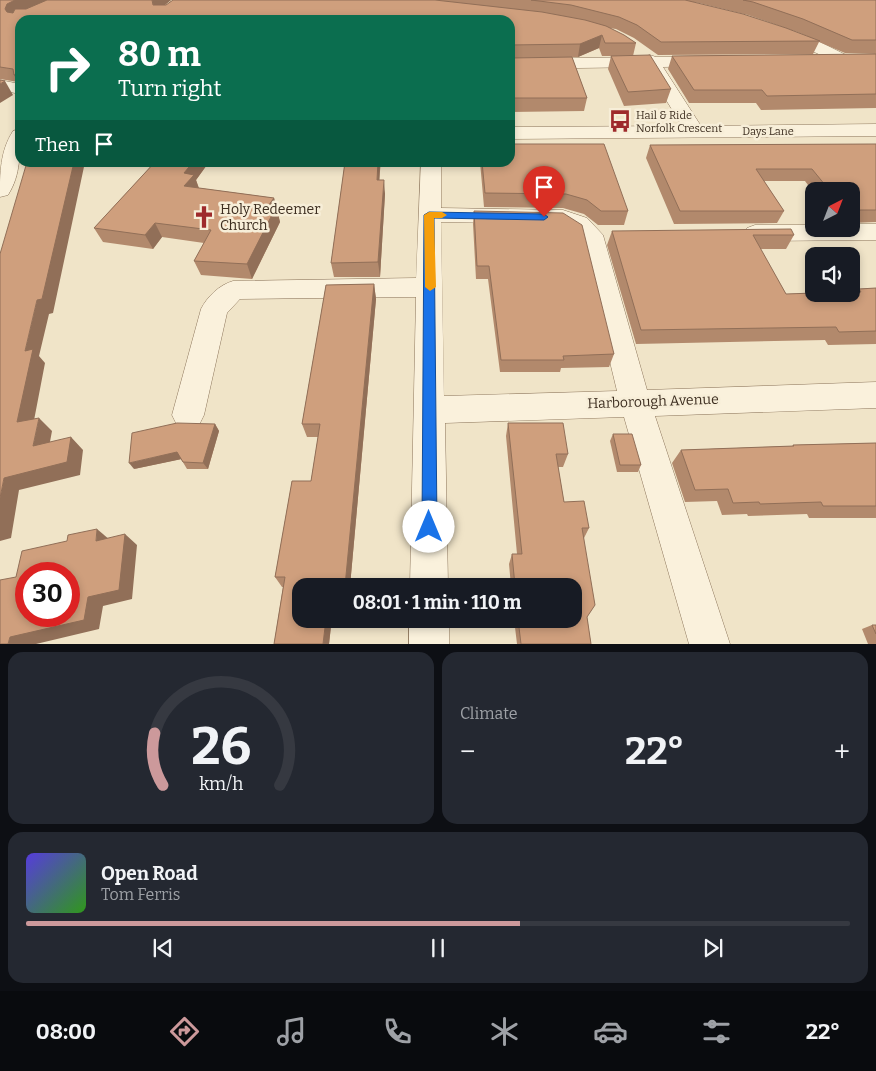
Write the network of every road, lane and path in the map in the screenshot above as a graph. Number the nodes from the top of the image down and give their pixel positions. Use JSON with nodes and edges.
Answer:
{"nodes":[{"id":1,"x":767,"y":28,"type":"edge"},
{"id":2,"x":634,"y":46,"type":"edge"},
{"id":3,"x":802,"y":59,"type":"edge"},
{"id":4,"x":842,"y":59,"type":"junction"},
{"id":5,"x":859,"y":59,"type":"edge"},
{"id":6,"x":722,"y":60,"type":"edge"},
{"id":7,"x":652,"y":62,"type":"junction"},
{"id":8,"x":515,"y":64,"type":"edge"},
{"id":9,"x":0,"y":85,"type":"edge"},
{"id":10,"x":15,"y":87,"type":"edge"},
{"id":11,"x":694,"y":130,"type":"junction"},
{"id":12,"x":876,"y":130,"type":"edge"},
{"id":13,"x":515,"y":133,"type":"edge"},
{"id":14,"x":15,"y":149,"type":"edge"},
{"id":15,"x":431,"y":167,"type":"edge"},
{"id":16,"x":0,"y":190,"type":"edge"},
{"id":17,"x":429,"y":215,"type":"junction"},
{"id":18,"x":876,"y":232,"type":"edge"},
{"id":19,"x":729,"y":234,"type":"edge"},
{"id":20,"x":430,"y":287,"type":"junction"},
{"id":21,"x":876,"y":395,"type":"edge"},
{"id":22,"x":634,"y":401,"type":"junction"},
{"id":23,"x":430,"y":410,"type":"junction"},
{"id":24,"x":188,"y":415,"type":"dead end"},
{"id":25,"x":429,"y":578,"type":"edge"},
{"id":26,"x":429,"y":628,"type":"edge"},
{"id":27,"x":429,"y":644,"type":"edge"},
{"id":28,"x":710,"y":644,"type":"edge"}],
"edges":[{"from":1,"to":4,"type":"street"},
{"from":2,"to":7,"type":"street"},
{"from":3,"to":4,"type":"street"},
{"from":4,"to":5,"type":"street"},
{"from":6,"to":7,"type":"street"},
{"from":7,"to":8,"type":"street"},
{"from":7,"to":11,"type":"street"},
{"from":9,"to":10,"type":"street"},
{"from":11,"to":12,"type":"street","name":"Days Lane"},
{"from":11,"to":13,"type":"street","name":"Days Lane"},
{"from":14,"to":16,"type":"street"},
{"from":15,"to":17,"type":"street"},
{"from":17,"to":20,"type":"street"},
{"from":17,"to":22,"type":"street"},
{"from":18,"to":19,"type":"street"},
{"from":20,"to":23,"type":"street"},
{"from":20,"to":24,"type":"street"},
{"from":21,"to":22,"type":"street","name":"Harborough Avenue"},
{"from":22,"to":23,"type":"street","name":"Harborough Avenue"},
{"from":22,"to":28,"type":"street"},
{"from":23,"to":25,"type":"street"},
{"from":26,"to":27,"type":"street"}]}
